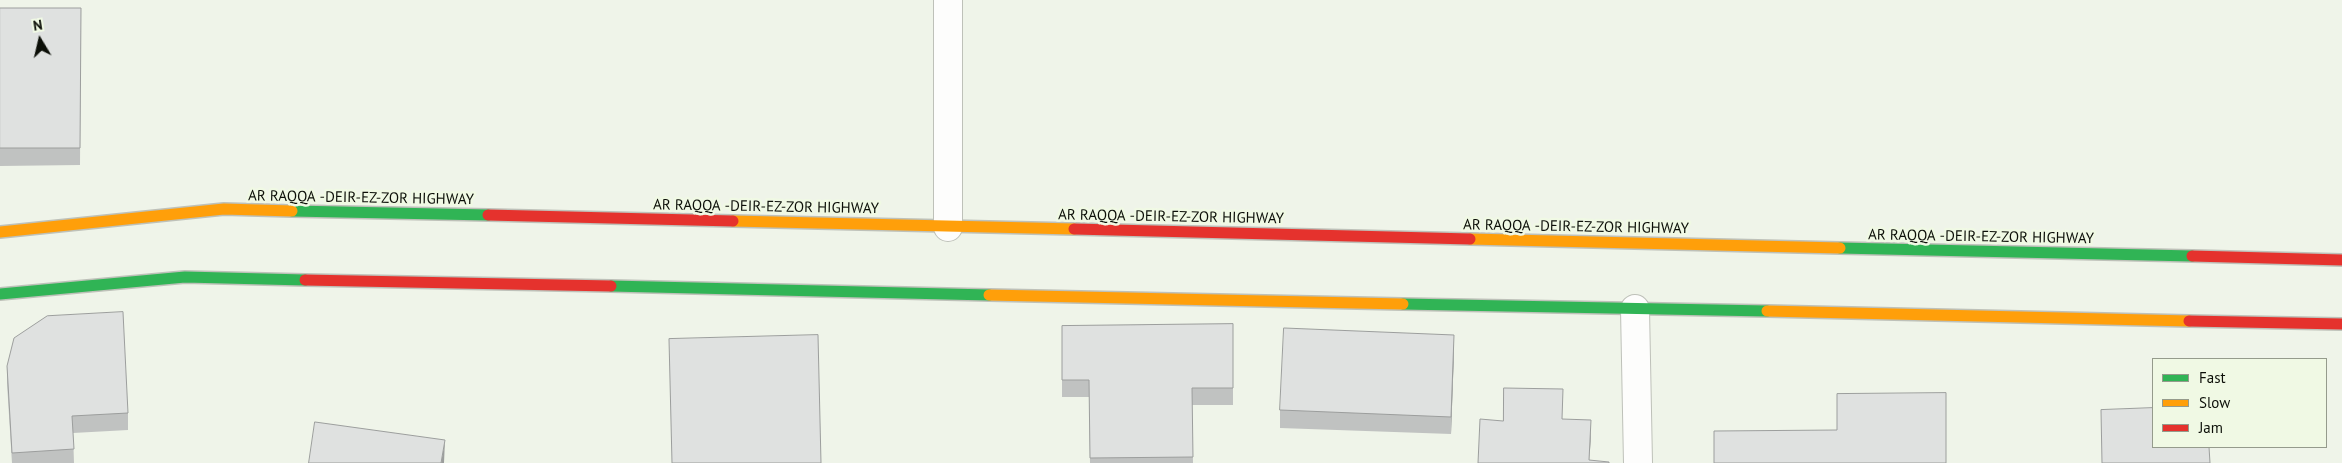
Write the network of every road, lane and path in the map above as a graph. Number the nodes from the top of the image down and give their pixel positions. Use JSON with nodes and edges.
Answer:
{"nodes":[{"id":1,"x":948,"y":0,"type":"edge"},
{"id":2,"x":948,"y":227,"type":"junction"},
{"id":3,"x":0,"y":232,"type":"edge"},
{"id":4,"x":2342,"y":260,"type":"edge"},
{"id":5,"x":0,"y":294,"type":"edge"},
{"id":6,"x":1635,"y":309,"type":"junction"},
{"id":7,"x":2342,"y":324,"type":"edge"},
{"id":8,"x":1638,"y":463,"type":"edge"}],
"edges":[{"from":1,"to":2,"type":"street"},
{"from":2,"to":3,"type":"main road","name":"AR RAQQA -DEIR-EZ-ZOR HIGHWAY"},
{"from":2,"to":4,"type":"main road","name":"AR RAQQA -DEIR-EZ-ZOR HIGHWAY"},
{"from":5,"to":6,"type":"main road"},
{"from":6,"to":7,"type":"main road"},
{"from":6,"to":8,"type":"street"}]}
